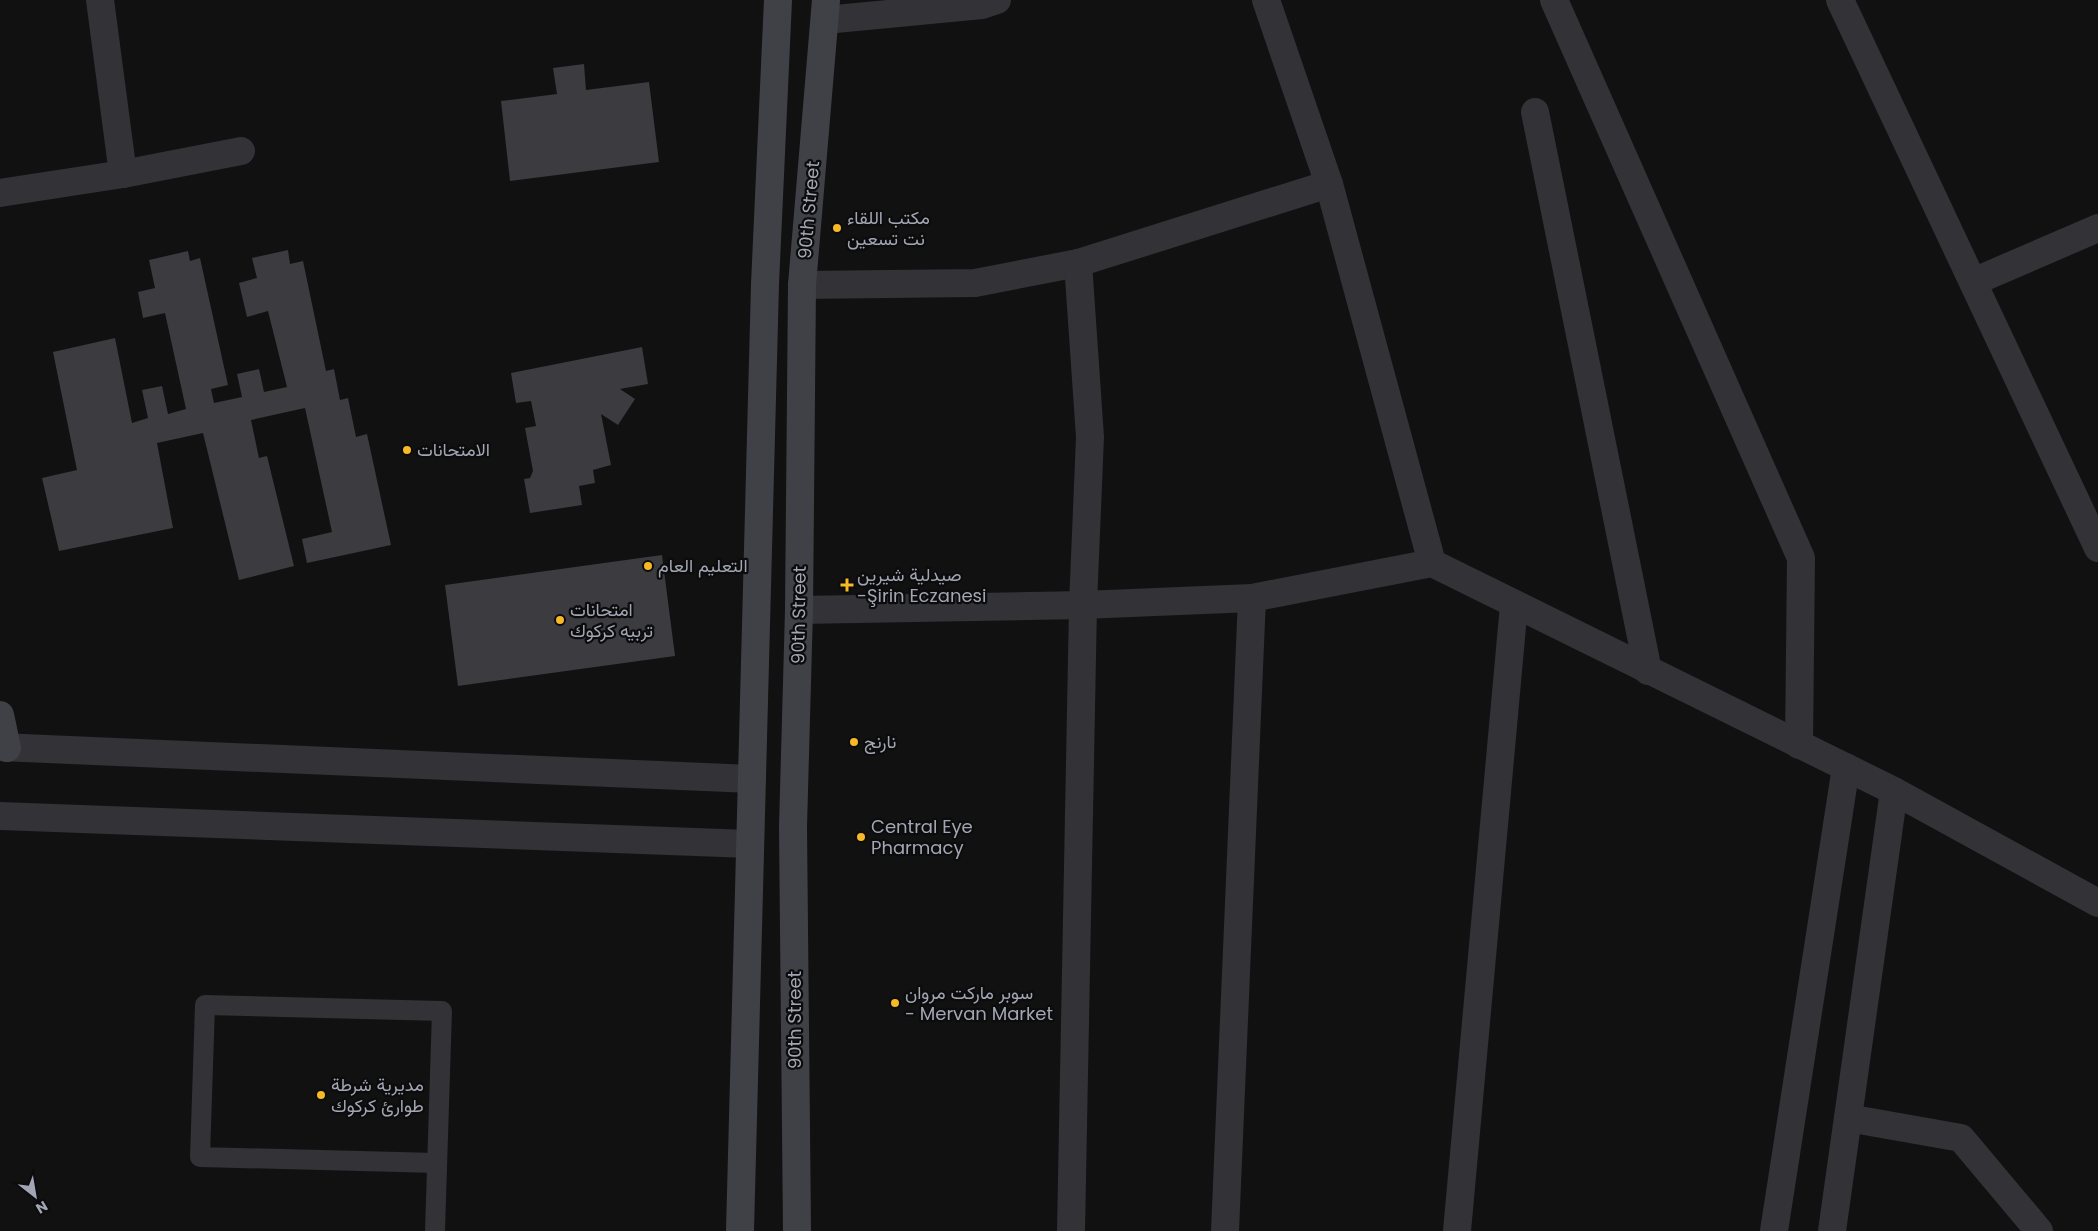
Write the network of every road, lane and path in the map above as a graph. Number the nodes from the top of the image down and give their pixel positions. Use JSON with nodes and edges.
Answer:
{"nodes":[{"id":1,"x":100,"y":0,"type":"edge"},
{"id":2,"x":778,"y":0,"type":"edge"},
{"id":3,"x":997,"y":0,"type":"edge"},
{"id":4,"x":1266,"y":0,"type":"edge"},
{"id":5,"x":1554,"y":0,"type":"edge"},
{"id":6,"x":1840,"y":0,"type":"edge"},
{"id":7,"x":825,"y":10,"type":"edge"},
{"id":8,"x":1535,"y":112,"type":"dead end"},
{"id":9,"x":241,"y":151,"type":"dead end"},
{"id":10,"x":123,"y":174,"type":"junction"},
{"id":11,"x":1329,"y":184,"type":"junction"},
{"id":12,"x":0,"y":193,"type":"edge"},
{"id":13,"x":2098,"y":228,"type":"edge"},
{"id":14,"x":1078,"y":263,"type":"junction"},
{"id":15,"x":1973,"y":282,"type":"junction"},
{"id":16,"x":802,"y":285,"type":"junction"},
{"id":17,"x":2098,"y":548,"type":"edge"},
{"id":18,"x":1432,"y":563,"type":"junction"},
{"id":19,"x":1252,"y":598,"type":"junction"},
{"id":20,"x":1083,"y":605,"type":"junction"},
{"id":21,"x":1514,"y":605,"type":"junction"},
{"id":22,"x":799,"y":610,"type":"junction"},
{"id":23,"x":1648,"y":671,"type":"junction"},
{"id":24,"x":0,"y":715,"type":"edge"},
{"id":25,"x":1799,"y":745,"type":"junction"},
{"id":26,"x":4,"y":747,"type":"edge"},
{"id":27,"x":1846,"y":768,"type":"junction"},
{"id":28,"x":752,"y":779,"type":"junction"},
{"id":29,"x":1894,"y":791,"type":"junction"},
{"id":30,"x":0,"y":816,"type":"edge"},
{"id":31,"x":749,"y":844,"type":"junction"},
{"id":32,"x":2098,"y":903,"type":"edge"},
{"id":33,"x":1848,"y":1118,"type":"junction"},
{"id":34,"x":437,"y":1163,"type":"junction"},
{"id":35,"x":1836,"y":1198,"type":"junction"},
{"id":36,"x":435,"y":1231,"type":"edge"},
{"id":37,"x":740,"y":1231,"type":"edge"},
{"id":38,"x":797,"y":1231,"type":"edge"},
{"id":39,"x":1071,"y":1231,"type":"edge"},
{"id":40,"x":1225,"y":1231,"type":"edge"},
{"id":41,"x":1457,"y":1231,"type":"edge"},
{"id":42,"x":1774,"y":1231,"type":"edge"},
{"id":43,"x":1832,"y":1231,"type":"edge"},
{"id":44,"x":1852,"y":1231,"type":"edge"},
{"id":45,"x":2039,"y":1231,"type":"edge"}],
"edges":[{"from":1,"to":10,"type":"street"},
{"from":2,"to":28,"type":"main road"},
{"from":3,"to":7,"type":"street"},
{"from":4,"to":11,"type":"street"},
{"from":5,"to":25,"type":"street"},
{"from":6,"to":15,"type":"street"},
{"from":7,"to":16,"type":"main road","name":"90th Street"},
{"from":8,"to":23,"type":"street"},
{"from":9,"to":10,"type":"street"},
{"from":10,"to":12,"type":"street"},
{"from":11,"to":14,"type":"street"},
{"from":11,"to":18,"type":"street"},
{"from":13,"to":15,"type":"street"},
{"from":14,"to":16,"type":"street"},
{"from":14,"to":20,"type":"street"},
{"from":15,"to":17,"type":"street"},
{"from":16,"to":22,"type":"main road","name":"90th Street"},
{"from":18,"to":19,"type":"street"},
{"from":18,"to":21,"type":"street"},
{"from":19,"to":20,"type":"street"},
{"from":19,"to":40,"type":"street"},
{"from":20,"to":22,"type":"street"},
{"from":20,"to":39,"type":"street"},
{"from":21,"to":23,"type":"street"},
{"from":21,"to":41,"type":"street"},
{"from":22,"to":38,"type":"main road","name":"90th Street"},
{"from":23,"to":25,"type":"street"},
{"from":24,"to":26,"type":"main road"},
{"from":25,"to":27,"type":"street"},
{"from":26,"to":28,"type":"street"},
{"from":27,"to":29,"type":"street"},
{"from":27,"to":42,"type":"street"},
{"from":28,"to":31,"type":"main road"},
{"from":29,"to":32,"type":"street"},
{"from":29,"to":33,"type":"street"},
{"from":30,"to":31,"type":"street"},
{"from":31,"to":37,"type":"main road"},
{"from":33,"to":35,"type":"street"},
{"from":33,"to":45,"type":"street"},
{"from":34,"to":34,"type":"lane"},
{"from":34,"to":36,"type":"lane"},
{"from":35,"to":43,"type":"street"},
{"from":35,"to":44,"type":"street"}]}
